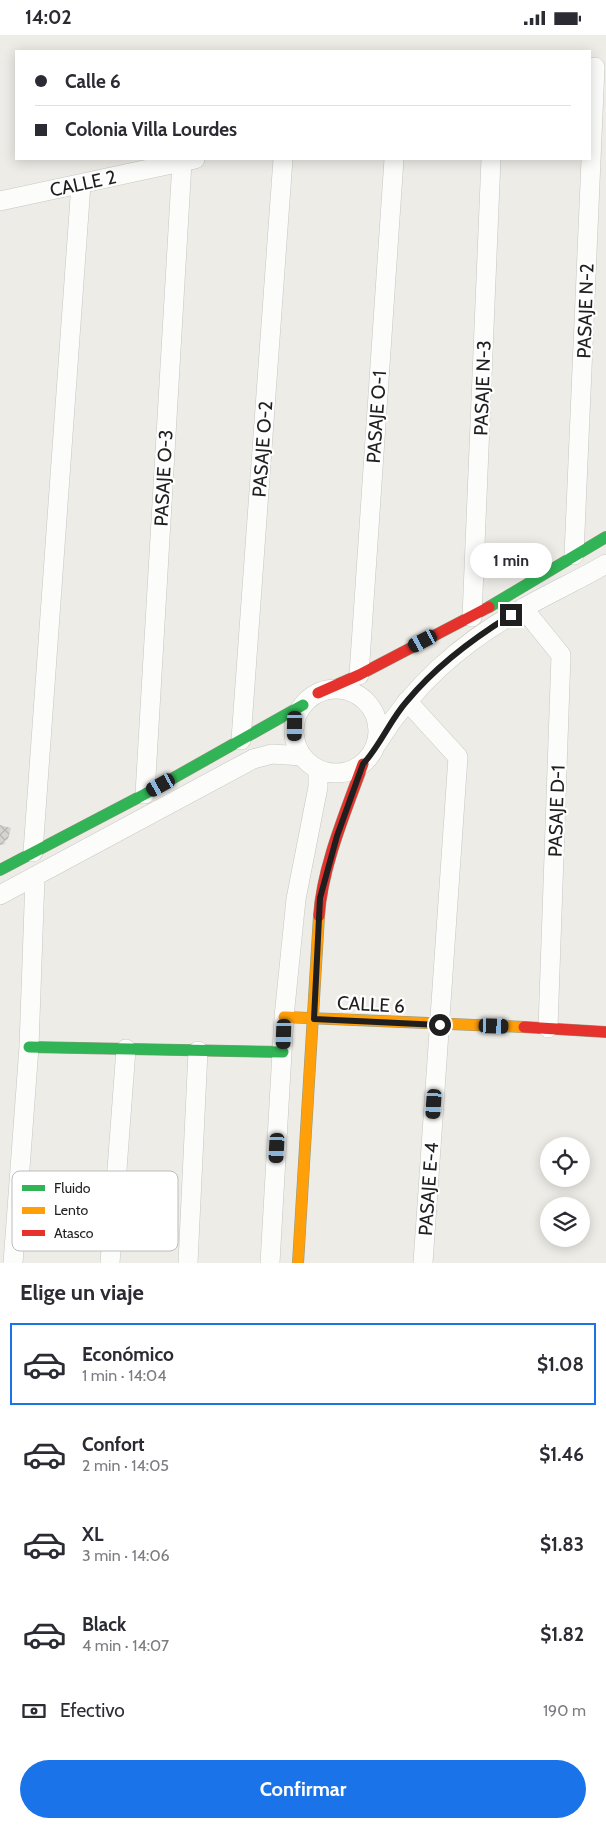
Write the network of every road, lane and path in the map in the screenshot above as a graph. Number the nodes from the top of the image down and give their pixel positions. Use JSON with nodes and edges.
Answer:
{"nodes":[{"id":1,"x":597,"y":66,"type":"edge"},
{"id":2,"x":188,"y":160,"type":"edge"},
{"id":3,"x":283,"y":160,"type":"edge"},
{"id":4,"x":394,"y":160,"type":"edge"},
{"id":5,"x":491,"y":160,"type":"edge"},
{"id":6,"x":81,"y":184,"type":"junction"},
{"id":7,"x":0,"y":201,"type":"edge"},
{"id":8,"x":606,"y":537,"type":"edge"},
{"id":9,"x":574,"y":555,"type":"junction"},
{"id":10,"x":606,"y":564,"type":"edge"},
{"id":11,"x":522,"y":608,"type":"junction"},
{"id":12,"x":472,"y":617,"type":"junction"},
{"id":13,"x":359,"y":675,"type":"junction"},
{"id":14,"x":318,"y":693,"type":"junction"},
{"id":15,"x":407,"y":701,"type":"junction"},
{"id":16,"x":303,"y":705,"type":"junction"},
{"id":17,"x":241,"y":740,"type":"junction"},
{"id":18,"x":376,"y":745,"type":"junction"},
{"id":19,"x":302,"y":756,"type":"junction"},
{"id":20,"x":363,"y":764,"type":"junction"},
{"id":21,"x":318,"y":769,"type":"junction"},
{"id":22,"x":145,"y":793,"type":"junction"},
{"id":23,"x":33,"y":852,"type":"junction"},
{"id":24,"x":0,"y":870,"type":"edge"},
{"id":25,"x":35,"y":877,"type":"junction"},
{"id":26,"x":0,"y":895,"type":"edge"},
{"id":27,"x":284,"y":1017,"type":"junction"},
{"id":28,"x":314,"y":1019,"type":"junction"},
{"id":29,"x":440,"y":1025,"type":"junction"},
{"id":30,"x":548,"y":1028,"type":"junction"},
{"id":31,"x":606,"y":1032,"type":"edge"},
{"id":32,"x":29,"y":1047,"type":"junction"},
{"id":33,"x":126,"y":1049,"type":"junction"},
{"id":34,"x":198,"y":1051,"type":"junction"},
{"id":35,"x":283,"y":1052,"type":"junction"},
{"id":36,"x":17,"y":1171,"type":"edge"},
{"id":37,"x":117,"y":1171,"type":"edge"},
{"id":38,"x":12,"y":1221,"type":"edge"},
{"id":39,"x":9,"y":1252,"type":"edge"},
{"id":40,"x":188,"y":1263,"type":"edge"},
{"id":41,"x":270,"y":1263,"type":"edge"},
{"id":42,"x":298,"y":1263,"type":"edge"},
{"id":43,"x":423,"y":1263,"type":"edge"}],
"edges":[{"from":1,"to":9,"type":"street","name":"PASAJE N-2"},
{"from":2,"to":6,"type":"street","name":"CALLE 2"},
{"from":2,"to":22,"type":"street","name":"PASAJE O-3"},
{"from":3,"to":17,"type":"street","name":"PASAJE O-2"},
{"from":4,"to":13,"type":"street","name":"PASAJE O-1"},
{"from":5,"to":12,"type":"street","name":"PASAJE N-3"},
{"from":6,"to":7,"type":"street","name":"CALLE 2"},
{"from":6,"to":23,"type":"street"},
{"from":8,"to":9,"type":"street"},
{"from":9,"to":12,"type":"street"},
{"from":10,"to":11,"type":"street"},
{"from":11,"to":15,"type":"street"},
{"from":11,"to":30,"type":"street","name":"PASAJE D-1"},
{"from":12,"to":13,"type":"street"},
{"from":13,"to":14,"type":"street"},
{"from":14,"to":16,"type":"street"},
{"from":14,"to":18,"type":"street"},
{"from":15,"to":18,"type":"street"},
{"from":15,"to":29,"type":"street","name":"PASAJE E-4"},
{"from":16,"to":17,"type":"street"},
{"from":16,"to":19,"type":"street"},
{"from":17,"to":22,"type":"street"},
{"from":18,"to":20,"type":"street"},
{"from":19,"to":21,"type":"street"},
{"from":19,"to":25,"type":"street"},
{"from":20,"to":21,"type":"street"},
{"from":20,"to":28,"type":"street"},
{"from":21,"to":27,"type":"street"},
{"from":22,"to":23,"type":"street"},
{"from":23,"to":24,"type":"street"},
{"from":25,"to":26,"type":"street"},
{"from":25,"to":32,"type":"street"},
{"from":27,"to":28,"type":"street","name":"CALLE 6"},
{"from":27,"to":35,"type":"street"},
{"from":28,"to":29,"type":"street","name":"CALLE 6"},
{"from":28,"to":42,"type":"street"},
{"from":29,"to":30,"type":"street","name":"CALLE 6"},
{"from":29,"to":43,"type":"street","name":"PASAJE E-4"},
{"from":30,"to":31,"type":"street","name":"CALLE 6"},
{"from":32,"to":33,"type":"street"},
{"from":32,"to":36,"type":"street"},
{"from":33,"to":34,"type":"street"},
{"from":33,"to":37,"type":"street"},
{"from":34,"to":35,"type":"street"},
{"from":34,"to":40,"type":"street"},
{"from":35,"to":41,"type":"street"},
{"from":38,"to":39,"type":"street"}]}
